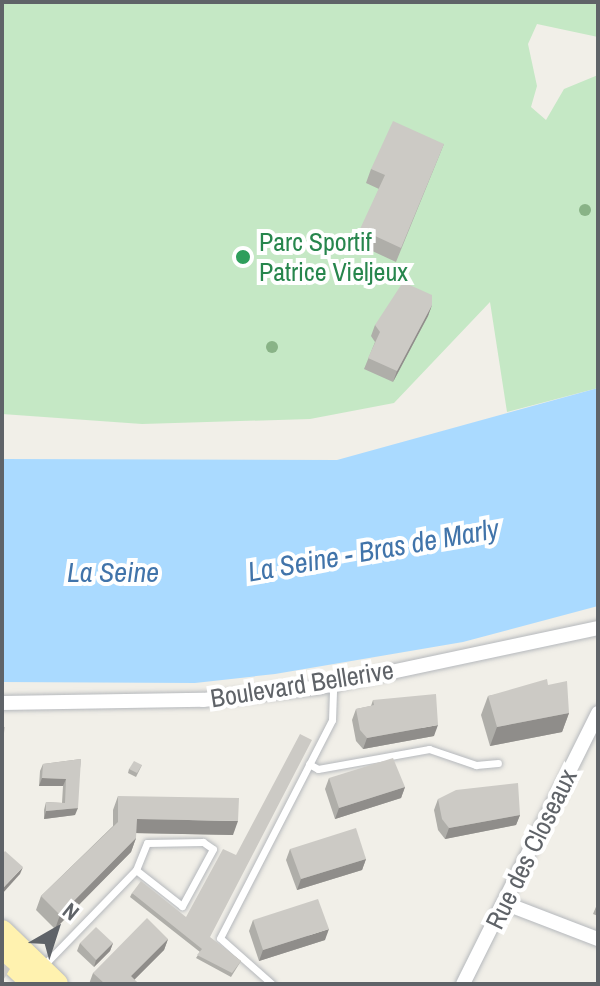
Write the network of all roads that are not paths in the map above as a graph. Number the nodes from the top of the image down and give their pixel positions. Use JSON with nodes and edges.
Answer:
{"nodes":[{"id":1,"x":598,"y":628,"type":"edge"},
{"id":2,"x":333,"y":684,"type":"junction"},
{"id":3,"x":2,"y":703,"type":"edge"},
{"id":4,"x":598,"y":713,"type":"edge"},
{"id":5,"x":498,"y":763,"type":"dead end"},
{"id":6,"x":309,"y":764,"type":"junction"},
{"id":7,"x":136,"y":870,"type":"junction"},
{"id":8,"x":504,"y":903,"type":"junction"},
{"id":9,"x":2,"y":931,"type":"edge"},
{"id":10,"x":598,"y":939,"type":"edge"},
{"id":11,"x":2,"y":954,"type":"edge"},
{"id":12,"x":44,"y":979,"type":"edge"},
{"id":13,"x":272,"y":984,"type":"edge"},
{"id":14,"x":463,"y":984,"type":"edge"}],
"edges":[{"from":1,"to":2,"type":"street","name":"Boulevard Bellerive"},
{"from":2,"to":3,"type":"street","name":"Boulevard Bellerive"},
{"from":2,"to":6,"type":"lane"},
{"from":4,"to":8,"type":"street","name":"Rue des Closeaux"},
{"from":5,"to":6,"type":"lane"},
{"from":6,"to":13,"type":"lane"},
{"from":7,"to":7,"type":"lane"},
{"from":7,"to":12,"type":"lane"},
{"from":8,"to":10,"type":"street"},
{"from":8,"to":14,"type":"street","name":"Rue des Closeaux"},
{"from":9,"to":12,"type":"main road"},
{"from":11,"to":12,"type":"main road"}]}
